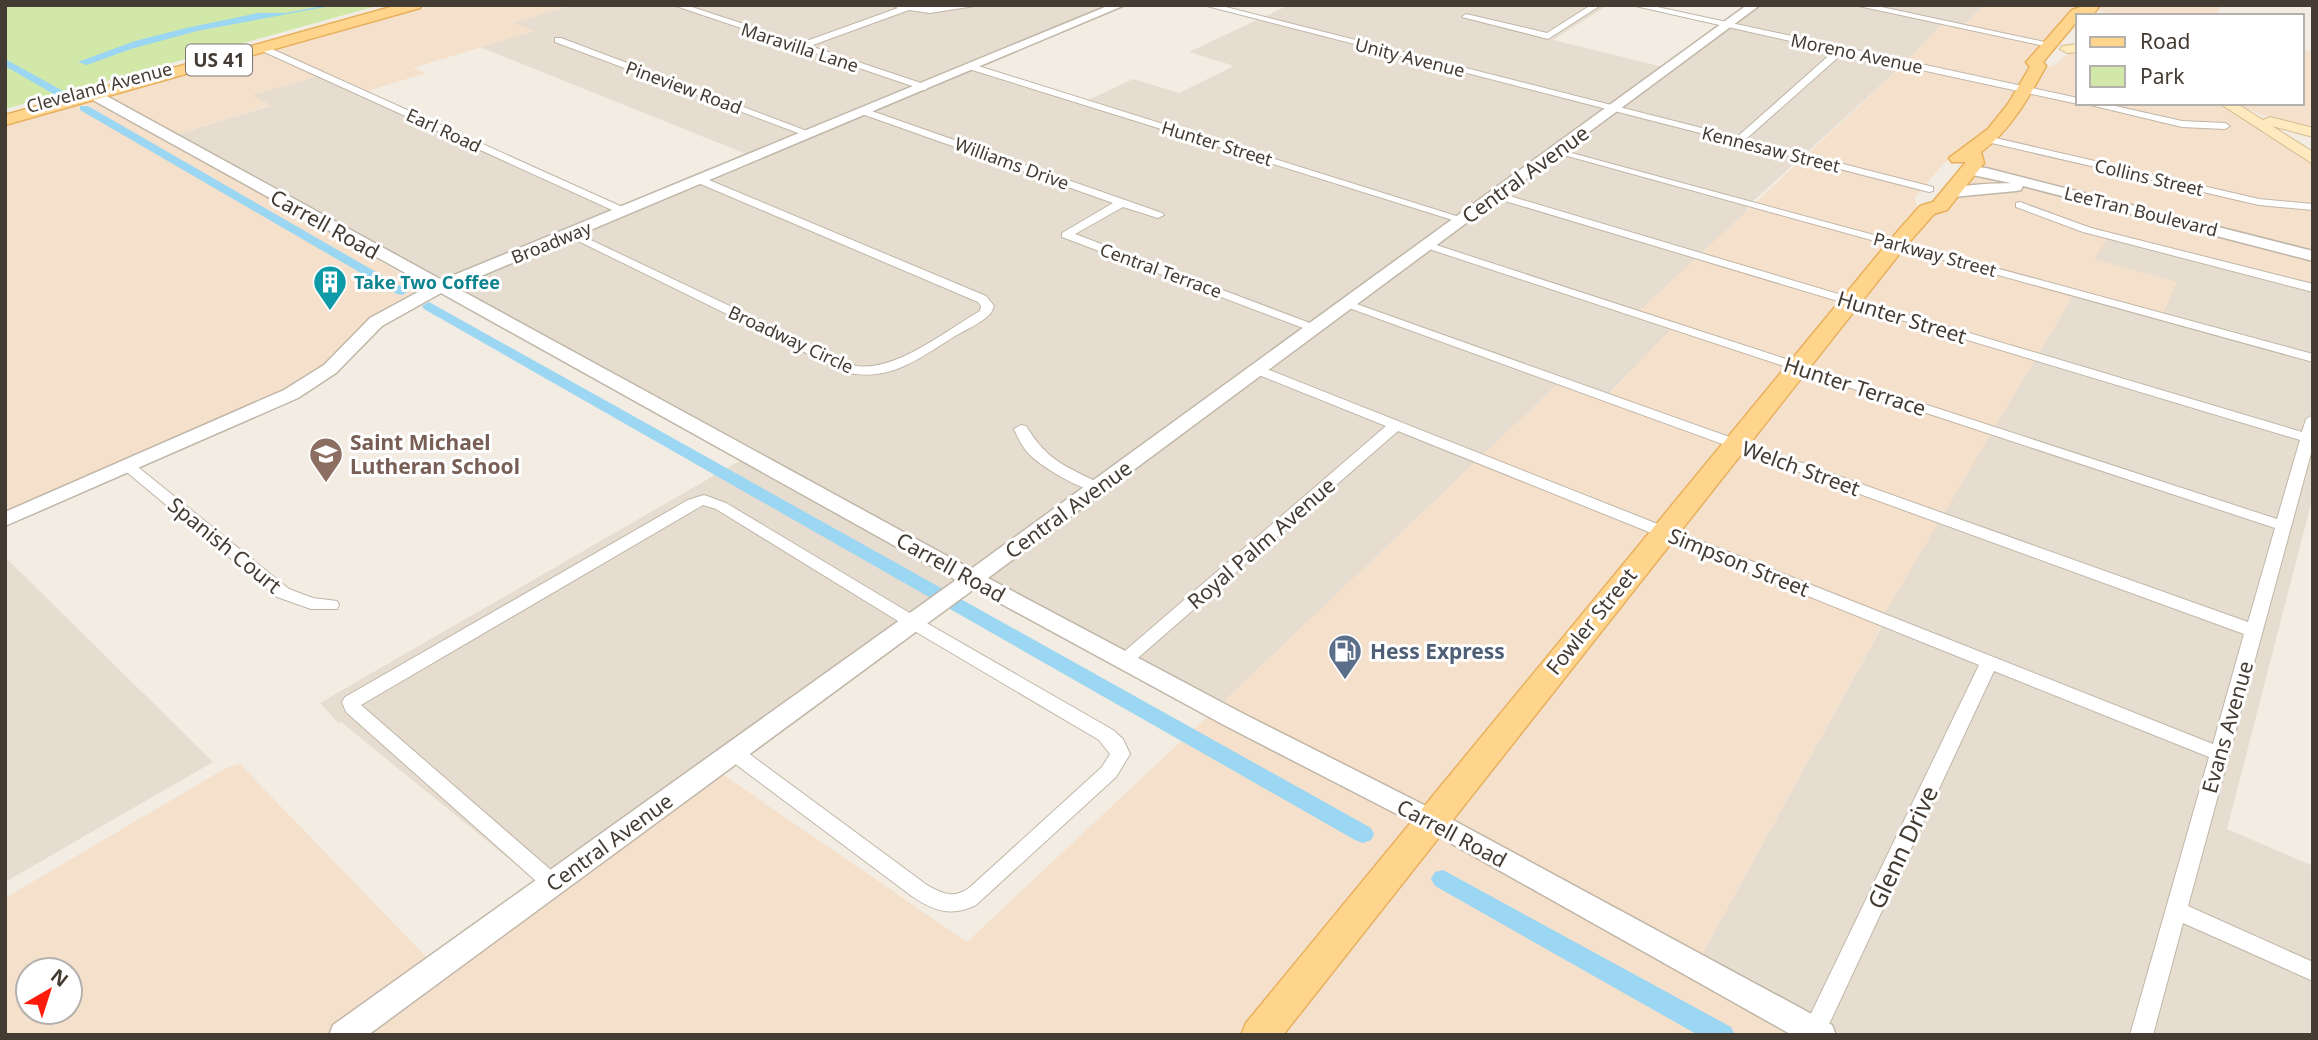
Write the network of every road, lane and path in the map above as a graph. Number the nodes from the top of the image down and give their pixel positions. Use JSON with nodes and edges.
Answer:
{"nodes":[{"id":1,"x":677,"y":5,"type":"edge"},
{"id":2,"x":977,"y":5,"type":"edge"},
{"id":3,"x":1120,"y":5,"type":"edge"},
{"id":4,"x":1207,"y":5,"type":"edge"},
{"id":5,"x":1597,"y":5,"type":"edge"},
{"id":6,"x":1635,"y":5,"type":"edge"},
{"id":7,"x":1755,"y":5,"type":"edge"},
{"id":8,"x":1858,"y":5,"type":"edge"},
{"id":9,"x":1912,"y":5,"type":"edge"},
{"id":10,"x":408,"y":6,"type":"edge"},
{"id":11,"x":901,"y":7,"type":"edge"},
{"id":12,"x":1902,"y":14,"type":"junction"},
{"id":13,"x":1466,"y":16,"type":"dead end"},
{"id":14,"x":2075,"y":22,"type":"edge"},
{"id":15,"x":1728,"y":25,"type":"junction"},
{"id":16,"x":558,"y":40,"type":"dead end"},
{"id":17,"x":2049,"y":44,"type":"junction"},
{"id":18,"x":801,"y":46,"type":"junction"},
{"id":19,"x":263,"y":48,"type":"junction"},
{"id":20,"x":2073,"y":48,"type":"edge"},
{"id":21,"x":1841,"y":50,"type":"junction"},
{"id":22,"x":2043,"y":65,"type":"junction"},
{"id":23,"x":972,"y":67,"type":"junction"},
{"id":24,"x":924,"y":87,"type":"junction"},
{"id":25,"x":2025,"y":90,"type":"junction"},
{"id":26,"x":90,"y":93,"type":"junction"},
{"id":27,"x":2076,"y":101,"type":"edge"},
{"id":28,"x":2096,"y":105,"type":"edge"},
{"id":29,"x":2230,"y":105,"type":"edge"},
{"id":30,"x":2232,"y":105,"type":"edge"},
{"id":31,"x":1614,"y":108,"type":"junction"},
{"id":32,"x":866,"y":112,"type":"junction"},
{"id":33,"x":5,"y":113,"type":"edge"},
{"id":34,"x":5,"y":120,"type":"edge"},
{"id":35,"x":2225,"y":126,"type":"dead end"},
{"id":36,"x":2313,"y":133,"type":"edge"},
{"id":37,"x":810,"y":134,"type":"junction"},
{"id":38,"x":1987,"y":139,"type":"junction"},
{"id":39,"x":1738,"y":141,"type":"junction"},
{"id":40,"x":1557,"y":150,"type":"junction"},
{"id":41,"x":2313,"y":159,"type":"edge"},
{"id":42,"x":1971,"y":162,"type":"junction"},
{"id":43,"x":1948,"y":168,"type":"joint"},
{"id":44,"x":700,"y":180,"type":"junction"},
{"id":45,"x":1938,"y":192,"type":"junction"},
{"id":46,"x":1496,"y":195,"type":"junction"},
{"id":47,"x":2084,"y":197,"type":"junction"},
{"id":48,"x":1122,"y":202,"type":"junction"},
{"id":49,"x":2020,"y":205,"type":"dead end"},
{"id":50,"x":2313,"y":207,"type":"edge"},
{"id":51,"x":625,"y":212,"type":"junction"},
{"id":52,"x":1158,"y":215,"type":"dead end"},
{"id":53,"x":1462,"y":220,"type":"junction"},
{"id":54,"x":570,"y":234,"type":"junction"},
{"id":55,"x":1897,"y":244,"type":"junction"},
{"id":56,"x":1426,"y":246,"type":"junction"},
{"id":57,"x":2313,"y":256,"type":"edge"},
{"id":58,"x":440,"y":287,"type":"junction"},
{"id":59,"x":2313,"y":288,"type":"edge"},
{"id":60,"x":1851,"y":301,"type":"junction"},
{"id":61,"x":1347,"y":305,"type":"junction"},
{"id":62,"x":1316,"y":328,"type":"junction"},
{"id":63,"x":2313,"y":358,"type":"edge"},
{"id":64,"x":1798,"y":368,"type":"junction"},
{"id":65,"x":1259,"y":370,"type":"junction"},
{"id":66,"x":1396,"y":425,"type":"junction"},
{"id":67,"x":1021,"y":429,"type":"dead end"},
{"id":68,"x":2310,"y":429,"type":"edge"},
{"id":69,"x":1735,"y":444,"type":"junction"},
{"id":70,"x":128,"y":467,"type":"junction"},
{"id":71,"x":1098,"y":488,"type":"junction"},
{"id":72,"x":5,"y":520,"type":"edge"},
{"id":73,"x":2284,"y":526,"type":"junction"},
{"id":74,"x":1663,"y":531,"type":"junction"},
{"id":75,"x":967,"y":583,"type":"junction"},
{"id":76,"x":331,"y":605,"type":"dead end"},
{"id":77,"x":920,"y":616,"type":"junction"},
{"id":78,"x":2254,"y":631,"type":"junction"},
{"id":79,"x":1125,"y":660,"type":"junction"},
{"id":80,"x":1989,"y":662,"type":"junction"},
{"id":81,"x":733,"y":752,"type":"junction"},
{"id":82,"x":2220,"y":754,"type":"junction"},
{"id":83,"x":1431,"y":820,"type":"junction"},
{"id":84,"x":552,"y":883,"type":"junction"},
{"id":85,"x":2176,"y":910,"type":"junction"},
{"id":86,"x":2313,"y":972,"type":"edge"},
{"id":87,"x":1817,"y":1033,"type":"edge"},
{"id":88,"x":344,"y":1035,"type":"edge"},
{"id":89,"x":1260,"y":1035,"type":"edge"},
{"id":90,"x":2141,"y":1035,"type":"edge"}],
"edges":[{"from":1,"to":18,"type":"street","name":"Maravilla Lane"},
{"from":2,"to":11,"type":"street"},
{"from":3,"to":23,"type":"street","name":"Broadway"},
{"from":4,"to":31,"type":"street","name":"Unity Avenue"},
{"from":5,"to":13,"type":"street"},
{"from":6,"to":15,"type":"street","name":"Moreno Avenue"},
{"from":7,"to":15,"type":"street","name":"Central Avenue"},
{"from":8,"to":12,"type":"street"},
{"from":9,"to":12,"type":"street"},
{"from":10,"to":19,"type":"main road","name":"Cleveland Avenue","number":"US 41"},
{"from":10,"to":26,"type":"main road","name":"Cleveland Avenue","number":"US 41"},
{"from":11,"to":18,"type":"street"},
{"from":12,"to":17,"type":"street"},
{"from":14,"to":17,"type":"main road"},
{"from":15,"to":21,"type":"street","name":"Moreno Avenue"},
{"from":15,"to":31,"type":"street","name":"Central Avenue"},
{"from":16,"to":37,"type":"street","name":"Pineview Road"},
{"from":17,"to":22,"type":"main road"},
{"from":18,"to":24,"type":"street","name":"Maravilla Lane"},
{"from":19,"to":26,"type":"main road","name":"Cleveland Avenue","number":"US 41"},
{"from":19,"to":51,"type":"street","name":"Earl Road"},
{"from":20,"to":22,"type":"main road","name":"Fowler Street"},
{"from":21,"to":25,"type":"street","name":"Moreno Avenue"},
{"from":21,"to":39,"type":"street"},
{"from":22,"to":25,"type":"main road","name":"Fowler Street"},
{"from":23,"to":24,"type":"street","name":"Broadway"},
{"from":23,"to":53,"type":"street","name":"Hunter Street"},
{"from":24,"to":32,"type":"street","name":"Broadway"},
{"from":25,"to":27,"type":"street","name":"Moreno Avenue"},
{"from":25,"to":38,"type":"main road","name":"Fowler Street"},
{"from":26,"to":33,"type":"main road","name":"Cleveland Avenue","number":"US 41"},
{"from":26,"to":34,"type":"main road","name":"Cleveland Avenue","number":"US 41"},
{"from":26,"to":58,"type":"street","name":"Carrell Road"},
{"from":28,"to":35,"type":"street"},
{"from":29,"to":41,"type":"main road"},
{"from":30,"to":36,"type":"main road"},
{"from":31,"to":39,"type":"street","name":"Kennesaw Street"},
{"from":31,"to":40,"type":"street","name":"Central Avenue"},
{"from":32,"to":37,"type":"street","name":"Broadway"},
{"from":32,"to":48,"type":"street","name":"Williams Drive"},
{"from":37,"to":44,"type":"street","name":"Broadway"},
{"from":38,"to":42,"type":"main road","name":"Fowler Street"},
{"from":38,"to":50,"type":"street","name":"Collins Street"},
{"from":39,"to":45,"type":"street","name":"Kennesaw Street"},
{"from":40,"to":46,"type":"street","name":"Central Avenue"},
{"from":40,"to":55,"type":"street","name":"Parkway Street"},
{"from":42,"to":43,"type":"main road"},
{"from":42,"to":45,"type":"main road","name":"Fowler Street"},
{"from":42,"to":47,"type":"street","name":"LeeTran Boulevard"},
{"from":43,"to":45,"type":"main road","name":"Fowler Street"},
{"from":44,"to":51,"type":"street","name":"Broadway"},
{"from":44,"to":54,"type":"street","name":"Broadway Circle"},
{"from":45,"to":47,"type":"street"},
{"from":45,"to":55,"type":"main road","name":"Fowler Street"},
{"from":46,"to":53,"type":"street","name":"Central Avenue"},
{"from":46,"to":60,"type":"street","name":"Hunter Street"},
{"from":47,"to":57,"type":"street","name":"LeeTran Boulevard"},
{"from":48,"to":52,"type":"street","name":"Williams Drive"},
{"from":48,"to":62,"type":"street","name":"Central Terrace"},
{"from":49,"to":59,"type":"street"},
{"from":51,"to":54,"type":"street","name":"Broadway"},
{"from":53,"to":56,"type":"street","name":"Central Avenue"},
{"from":54,"to":58,"type":"street","name":"Broadway"},
{"from":55,"to":60,"type":"main road","name":"Fowler Street"},
{"from":55,"to":63,"type":"street","name":"Parkway Street"},
{"from":56,"to":61,"type":"street","name":"Central Avenue"},
{"from":56,"to":64,"type":"street","name":"Hunter Terrace"},
{"from":58,"to":70,"type":"street","name":"Broadway"},
{"from":58,"to":75,"type":"street","name":"Carrell Road"},
{"from":60,"to":64,"type":"main road","name":"Fowler Street"},
{"from":60,"to":68,"type":"street","name":"Hunter Street"},
{"from":61,"to":62,"type":"street","name":"Central Avenue"},
{"from":61,"to":69,"type":"street","name":"Welch Street"},
{"from":62,"to":65,"type":"street","name":"Central Avenue"},
{"from":64,"to":69,"type":"main road","name":"Fowler Street"},
{"from":64,"to":73,"type":"street","name":"Hunter Terrace"},
{"from":65,"to":66,"type":"street","name":"Simpson Street"},
{"from":65,"to":71,"type":"street","name":"Central Avenue"},
{"from":66,"to":74,"type":"street","name":"Simpson Street"},
{"from":66,"to":79,"type":"street","name":"Royal Palm Avenue"},
{"from":67,"to":71,"type":"street"},
{"from":68,"to":73,"type":"street","name":"Evans Avenue"},
{"from":69,"to":74,"type":"main road","name":"Fowler Street"},
{"from":69,"to":78,"type":"street","name":"Welch Street"},
{"from":70,"to":72,"type":"street","name":"Broadway"},
{"from":70,"to":76,"type":"street","name":"Spanish Court"},
{"from":71,"to":75,"type":"street","name":"Central Avenue"},
{"from":73,"to":78,"type":"street","name":"Evans Avenue"},
{"from":74,"to":80,"type":"street","name":"Simpson Street"},
{"from":74,"to":83,"type":"main road","name":"Fowler Street"},
{"from":75,"to":77,"type":"street","name":"Central Avenue"},
{"from":75,"to":79,"type":"street","name":"Carrell Road"},
{"from":77,"to":81,"type":"street","name":"Central Avenue"},
{"from":77,"to":81,"type":"street"},
{"from":77,"to":84,"type":"street"},
{"from":78,"to":82,"type":"street","name":"Evans Avenue"},
{"from":79,"to":83,"type":"street","name":"Carrell Road"},
{"from":80,"to":82,"type":"street","name":"Simpson Street"},
{"from":80,"to":87,"type":"street","name":"Glenn Drive"},
{"from":81,"to":84,"type":"street","name":"Central Avenue"},
{"from":82,"to":85,"type":"street","name":"Evans Avenue"},
{"from":83,"to":87,"type":"street","name":"Carrell Road"},
{"from":83,"to":89,"type":"main road","name":"Fowler Street"},
{"from":84,"to":88,"type":"street","name":"Central Avenue"},
{"from":85,"to":86,"type":"street"},
{"from":85,"to":90,"type":"street","name":"Evans Avenue"}]}
